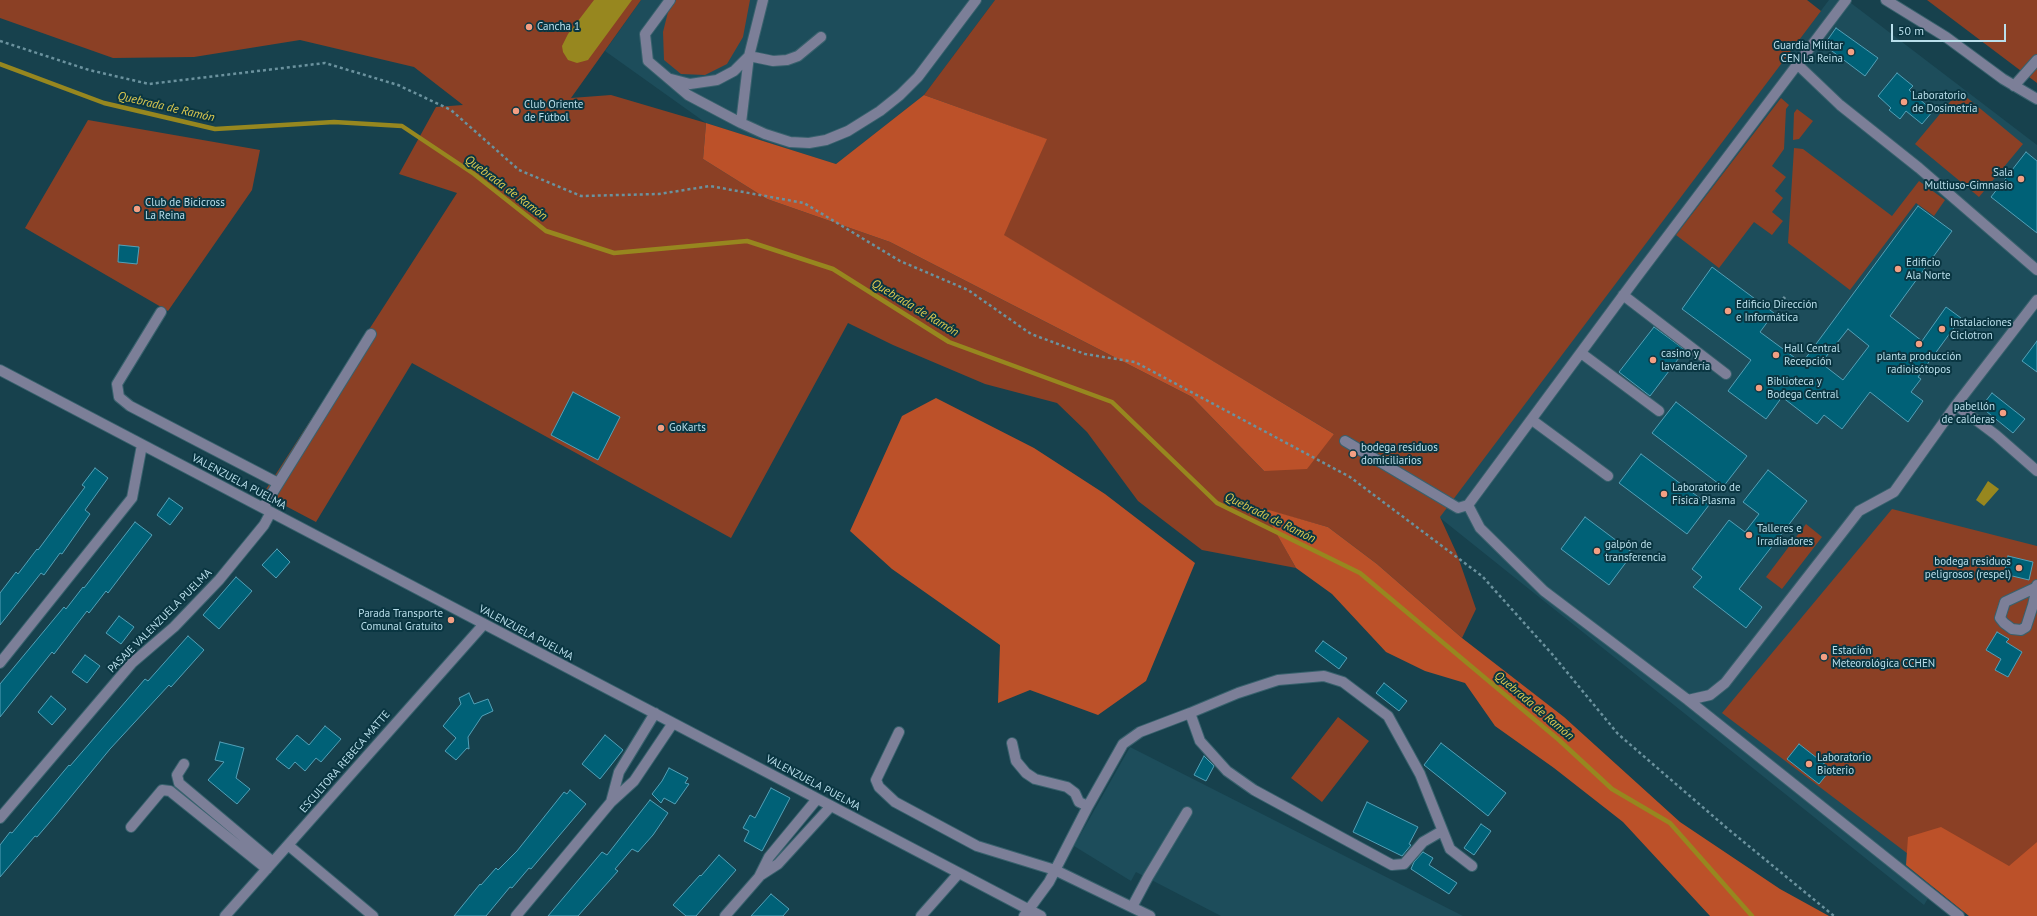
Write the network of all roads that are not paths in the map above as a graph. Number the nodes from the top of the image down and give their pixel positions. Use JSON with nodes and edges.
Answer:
{"nodes":[{"id":1,"x":670,"y":0,"type":"edge"},
{"id":2,"x":763,"y":0,"type":"edge"},
{"id":3,"x":976,"y":0,"type":"edge"},
{"id":4,"x":1846,"y":0,"type":"edge"},
{"id":5,"x":1886,"y":0,"type":"edge"},
{"id":6,"x":821,"y":37,"type":"dead end"},
{"id":7,"x":750,"y":56,"type":"junction"},
{"id":8,"x":2037,"y":60,"type":"edge"},
{"id":9,"x":1797,"y":64,"type":"junction"},
{"id":10,"x":668,"y":77,"type":"junction"},
{"id":11,"x":2014,"y":86,"type":"junction"},
{"id":12,"x":2037,"y":99,"type":"edge"},
{"id":13,"x":741,"y":123,"type":"junction"},
{"id":14,"x":2037,"y":270,"type":"edge"},
{"id":15,"x":1623,"y":295,"type":"junction"},
{"id":16,"x":2037,"y":300,"type":"edge"},
{"id":17,"x":161,"y":312,"type":"dead end"},
{"id":18,"x":371,"y":334,"type":"dead end"},
{"id":19,"x":1581,"y":353,"type":"junction"},
{"id":20,"x":0,"y":370,"type":"edge"},
{"id":21,"x":1726,"y":374,"type":"dead end"},
{"id":22,"x":1956,"y":405,"type":"junction"},
{"id":23,"x":1659,"y":411,"type":"dead end"},
{"id":24,"x":1532,"y":420,"type":"junction"},
{"id":25,"x":1345,"y":441,"type":"dead end"},
{"id":26,"x":142,"y":445,"type":"junction"},
{"id":27,"x":2037,"y":471,"type":"edge"},
{"id":28,"x":1608,"y":476,"type":"dead end"},
{"id":29,"x":278,"y":483,"type":"junction"},
{"id":30,"x":1468,"y":505,"type":"junction"},
{"id":31,"x":267,"y":510,"type":"junction"},
{"id":32,"x":484,"y":624,"type":"junction"},
{"id":33,"x":0,"y":663,"type":"edge"},
{"id":34,"x":1688,"y":700,"type":"junction"},
{"id":35,"x":655,"y":713,"type":"junction"},
{"id":36,"x":1190,"y":714,"type":"junction"},
{"id":37,"x":674,"y":723,"type":"junction"},
{"id":38,"x":899,"y":732,"type":"dead end"},
{"id":39,"x":1012,"y":743,"type":"dead end"},
{"id":40,"x":184,"y":764,"type":"dead end"},
{"id":41,"x":818,"y":799,"type":"junction"},
{"id":42,"x":611,"y":802,"type":"junction"},
{"id":43,"x":831,"y":806,"type":"junction"},
{"id":44,"x":1088,"y":806,"type":"junction"},
{"id":45,"x":1187,"y":812,"type":"dead end"},
{"id":46,"x":0,"y":818,"type":"edge"},
{"id":47,"x":131,"y":827,"type":"dead end"},
{"id":48,"x":1442,"y":831,"type":"junction"},
{"id":49,"x":288,"y":845,"type":"junction"},
{"id":50,"x":270,"y":866,"type":"junction"},
{"id":51,"x":1472,"y":866,"type":"dead end"},
{"id":52,"x":1055,"y":870,"type":"junction"},
{"id":53,"x":959,"y":873,"type":"junction"},
{"id":54,"x":759,"y":877,"type":"junction"},
{"id":55,"x":1132,"y":907,"type":"junction"},
{"id":56,"x":1027,"y":913,"type":"edge"},
{"id":57,"x":225,"y":916,"type":"edge"},
{"id":58,"x":373,"y":916,"type":"edge"},
{"id":59,"x":516,"y":916,"type":"edge"},
{"id":60,"x":725,"y":916,"type":"edge"},
{"id":61,"x":921,"y":916,"type":"edge"},
{"id":62,"x":1041,"y":916,"type":"edge"},
{"id":63,"x":1150,"y":916,"type":"edge"},
{"id":64,"x":1959,"y":916,"type":"edge"}],
"edges":[{"from":1,"to":10,"type":"street"},
{"from":2,"to":7,"type":"street"},
{"from":3,"to":13,"type":"street"},
{"from":4,"to":9,"type":"street"},
{"from":5,"to":11,"type":"street"},
{"from":6,"to":7,"type":"street"},
{"from":7,"to":10,"type":"street"},
{"from":7,"to":13,"type":"street"},
{"from":8,"to":11,"type":"street"},
{"from":9,"to":14,"type":"street"},
{"from":9,"to":15,"type":"street"},
{"from":10,"to":13,"type":"street"},
{"from":11,"to":12,"type":"street"},
{"from":15,"to":19,"type":"street"},
{"from":15,"to":21,"type":"street"},
{"from":16,"to":22,"type":"street"},
{"from":17,"to":29,"type":"street"},
{"from":18,"to":29,"type":"street","name":"PASAJE VALENZUELA PUELMA"},
{"from":19,"to":23,"type":"street"},
{"from":19,"to":24,"type":"street"},
{"from":20,"to":26,"type":"street","name":"VALENZUELA PUELMA"},
{"from":22,"to":27,"type":"street"},
{"from":22,"to":34,"type":"street"},
{"from":24,"to":28,"type":"street"},
{"from":24,"to":30,"type":"street"},
{"from":25,"to":30,"type":"street"},
{"from":26,"to":31,"type":"street","name":"VALENZUELA PUELMA"},
{"from":26,"to":33,"type":"street"},
{"from":29,"to":31,"type":"street","name":"PASAJE VALENZUELA PUELMA"},
{"from":30,"to":34,"type":"street"},
{"from":31,"to":32,"type":"street","name":"VALENZUELA PUELMA"},
{"from":31,"to":46,"type":"street","name":"PASAJE VALENZUELA PUELMA"},
{"from":32,"to":35,"type":"street","name":"VALENZUELA PUELMA"},
{"from":32,"to":49,"type":"street","name":"ESCULTORA REBECA MATTE"},
{"from":34,"to":64,"type":"street"},
{"from":35,"to":37,"type":"street","name":"VALENZUELA PUELMA"},
{"from":35,"to":42,"type":"street"},
{"from":36,"to":44,"type":"street"},
{"from":36,"to":48,"type":"street"},
{"from":36,"to":48,"type":"street"},
{"from":37,"to":41,"type":"street","name":"VALENZUELA PUELMA"},
{"from":37,"to":42,"type":"street"},
{"from":38,"to":52,"type":"street"},
{"from":39,"to":44,"type":"street"},
{"from":40,"to":50,"type":"street"},
{"from":41,"to":43,"type":"street","name":"VALENZUELA PUELMA"},
{"from":41,"to":54,"type":"street"},
{"from":42,"to":59,"type":"street"},
{"from":43,"to":53,"type":"street","name":"VALENZUELA PUELMA"},
{"from":43,"to":54,"type":"street"},
{"from":44,"to":52,"type":"street"},
{"from":45,"to":55,"type":"street"},
{"from":47,"to":50,"type":"street"},
{"from":48,"to":51,"type":"street"},
{"from":49,"to":50,"type":"street","name":"ESCULTORA REBECA MATTE"},
{"from":49,"to":58,"type":"street"},
{"from":50,"to":57,"type":"street","name":"ESCULTORA REBECA MATTE"},
{"from":52,"to":55,"type":"street"},
{"from":52,"to":56,"type":"street"},
{"from":53,"to":56,"type":"street","name":"VALENZUELA PUELMA"},
{"from":53,"to":61,"type":"street"},
{"from":54,"to":60,"type":"street"},
{"from":55,"to":63,"type":"street"},
{"from":56,"to":62,"type":"street","name":"VALENZUELA PUELMA"}]}
